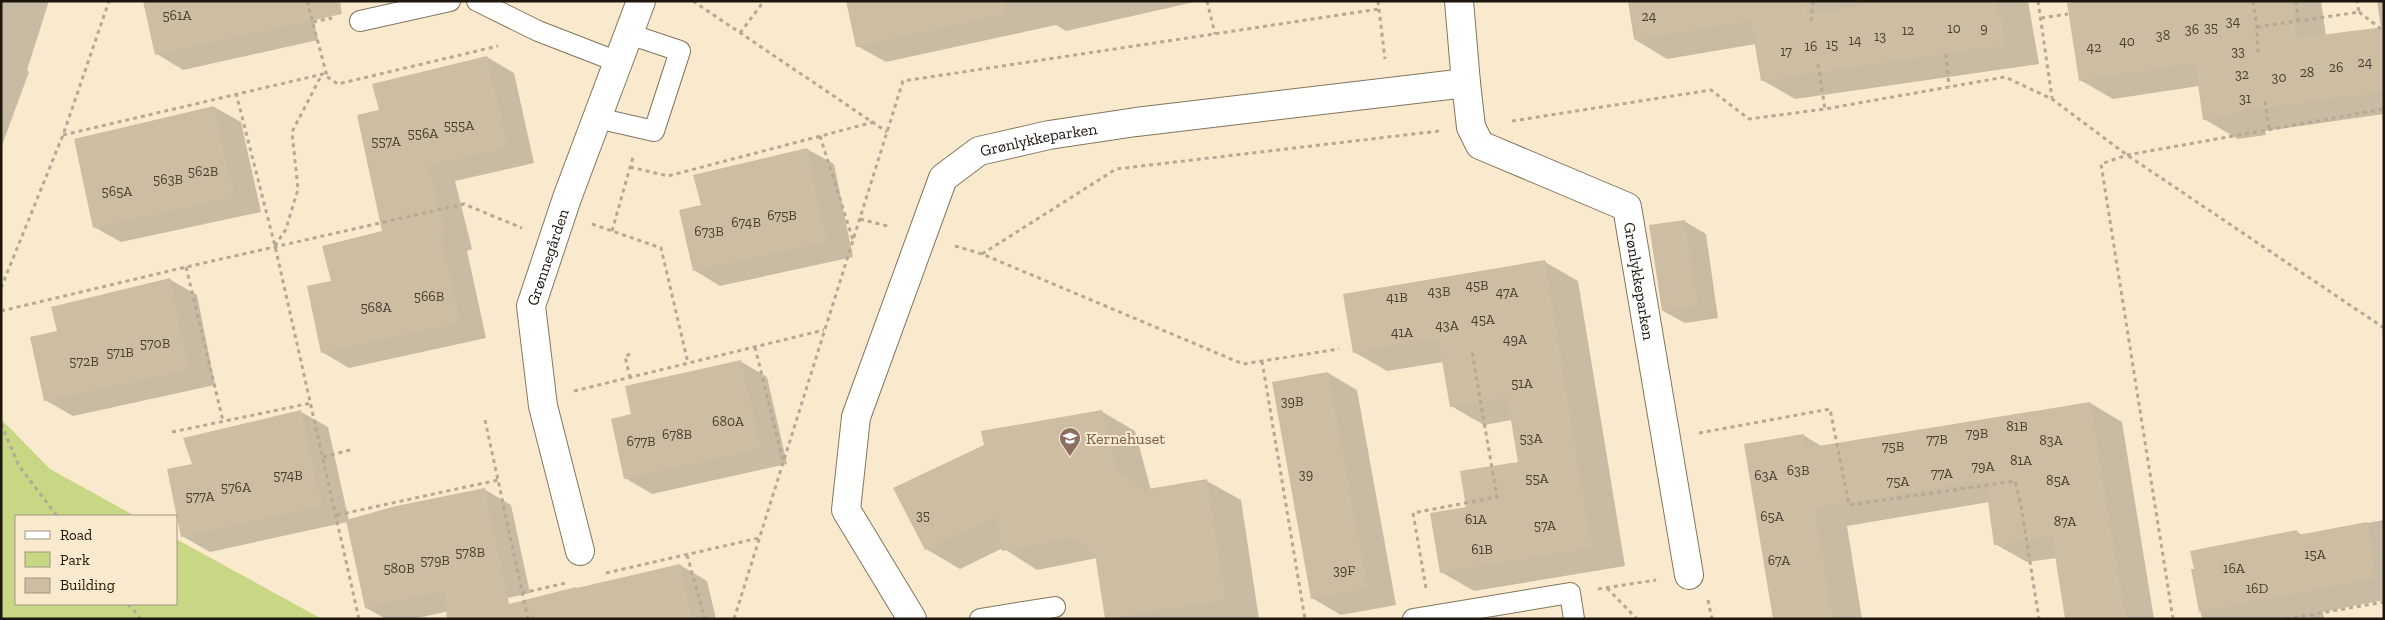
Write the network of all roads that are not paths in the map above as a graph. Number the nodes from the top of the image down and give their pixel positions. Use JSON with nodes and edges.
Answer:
{"nodes":[{"id":1,"x":450,"y":1,"type":"edge"},
{"id":2,"x":477,"y":1,"type":"edge"},
{"id":3,"x":641,"y":1,"type":"edge"},
{"id":4,"x":1459,"y":1,"type":"edge"},
{"id":5,"x":360,"y":21,"type":"dead end"},
{"id":6,"x":629,"y":34,"type":"junction"},
{"id":7,"x":618,"y":62,"type":"junction"},
{"id":8,"x":1466,"y":83,"type":"junction"},
{"id":9,"x":597,"y":118,"type":"junction"},
{"id":10,"x":580,"y":551,"type":"dead end"},
{"id":11,"x":1689,"y":575,"type":"dead end"},
{"id":12,"x":1055,"y":607,"type":"dead end"},
{"id":13,"x":1422,"y":617,"type":"edge"},
{"id":14,"x":912,"y":619,"type":"edge"},
{"id":15,"x":980,"y":619,"type":"edge"},
{"id":16,"x":1574,"y":619,"type":"edge"}],
"edges":[{"from":1,"to":5,"type":"lane"},
{"from":2,"to":7,"type":"lane"},
{"from":3,"to":6,"type":"street","name":"Grønnegården"},
{"from":4,"to":8,"type":"street","name":"Grønlykkeparken"},
{"from":6,"to":7,"type":"street","name":"Grønnegården"},
{"from":6,"to":9,"type":"lane"},
{"from":7,"to":9,"type":"street","name":"Grønnegården"},
{"from":8,"to":11,"type":"street","name":"Grønlykkeparken"},
{"from":8,"to":14,"type":"street","name":"Grønlykkeparken"},
{"from":9,"to":10,"type":"street","name":"Grønnegården"},
{"from":12,"to":15,"type":"lane"},
{"from":13,"to":16,"type":"lane"}]}
